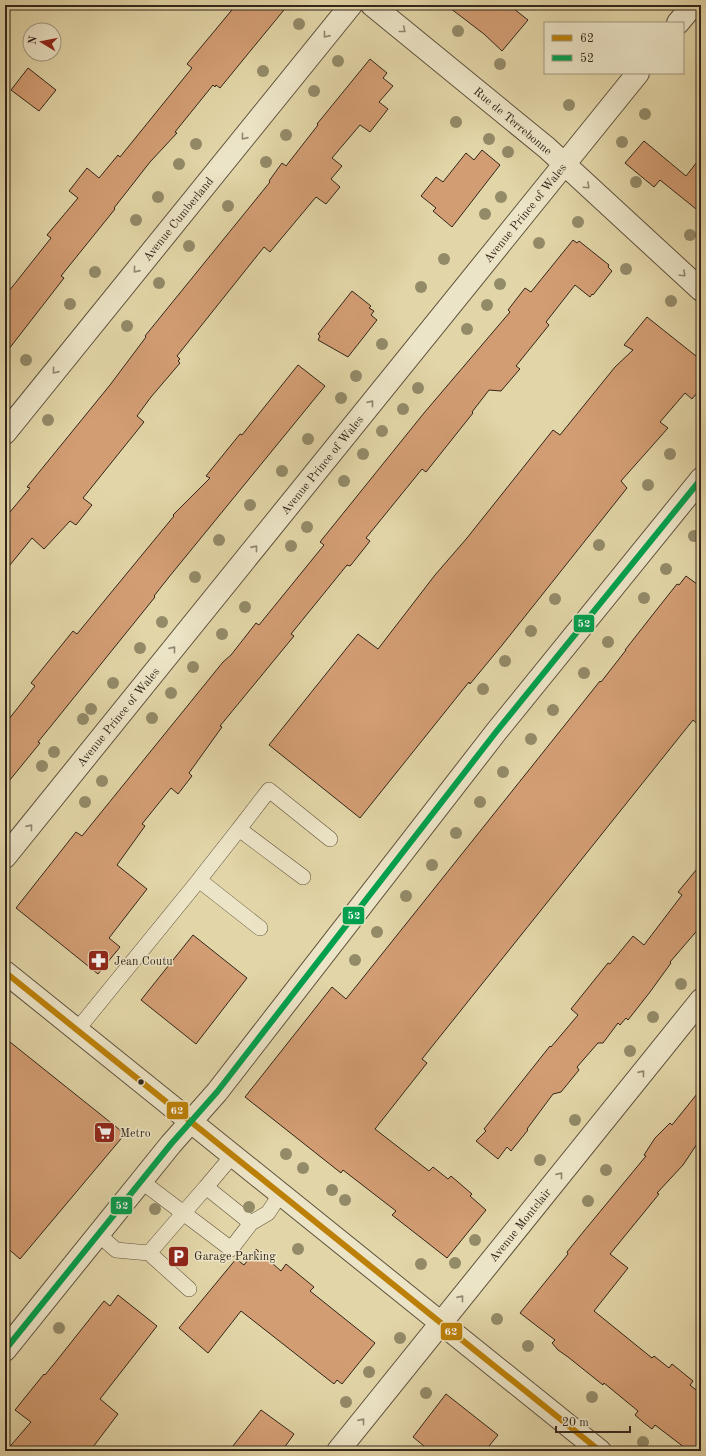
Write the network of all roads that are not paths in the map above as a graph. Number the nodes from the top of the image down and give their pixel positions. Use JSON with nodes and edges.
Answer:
{"nodes":[{"id":1,"x":351,"y":5,"type":"edge"},
{"id":2,"x":372,"y":5,"type":"edge"},
{"id":3,"x":693,"y":5,"type":"edge"},
{"id":4,"x":679,"y":22,"type":"edge"},
{"id":5,"x":637,"y":74,"type":"edge"},
{"id":6,"x":564,"y":165,"type":"junction"},
{"id":7,"x":701,"y":290,"type":"edge"},
{"id":8,"x":5,"y":433,"type":"edge"},
{"id":9,"x":701,"y":479,"type":"edge"},
{"id":10,"x":239,"y":829,"type":"junction"},
{"id":11,"x":330,"y":839,"type":"dead end"},
{"id":12,"x":5,"y":857,"type":"edge"},
{"id":13,"x":303,"y":877,"type":"dead end"},
{"id":14,"x":199,"y":880,"type":"junction"},
{"id":15,"x":260,"y":928,"type":"dead end"},
{"id":16,"x":7,"y":977,"type":"edge"},
{"id":17,"x":701,"y":1000,"type":"edge"},
{"id":18,"x":77,"y":1030,"type":"junction"},
{"id":19,"x":191,"y":1121,"type":"junction"},
{"id":20,"x":233,"y":1155,"type":"junction"},
{"id":21,"x":141,"y":1181,"type":"junction"},
{"id":22,"x":206,"y":1187,"type":"junction"},
{"id":23,"x":281,"y":1193,"type":"junction"},
{"id":24,"x":184,"y":1213,"type":"junction"},
{"id":25,"x":251,"y":1223,"type":"junction"},
{"id":26,"x":98,"y":1234,"type":"junction"},
{"id":27,"x":149,"y":1253,"type":"junction"},
{"id":28,"x":189,"y":1289,"type":"dead end"},
{"id":29,"x":442,"y":1322,"type":"junction"},
{"id":30,"x":5,"y":1350,"type":"edge"},
{"id":31,"x":338,"y":1451,"type":"edge"},
{"id":32,"x":600,"y":1451,"type":"edge"}],
"edges":[{"from":1,"to":8,"type":"street","name":"Avenue Cumberland","one_way":true},
{"from":2,"to":6,"type":"street","name":"Rue de Terrebonne","one_way":true},
{"from":3,"to":4,"type":"street"},
{"from":5,"to":6,"type":"street","name":"Avenue Prince of Wales"},
{"from":6,"to":7,"type":"street","name":"Rue de Terrebonne","one_way":true},
{"from":12,"to":6,"type":"street","name":"Avenue Prince of Wales","one_way":true},
{"from":9,"to":19,"type":"street"},
{"from":10,"to":11,"type":"lane"},
{"from":10,"to":13,"type":"lane"},
{"from":10,"to":14,"type":"lane"},
{"from":14,"to":15,"type":"lane"},
{"from":14,"to":18,"type":"lane"},
{"from":16,"to":18,"type":"street"},
{"from":29,"to":17,"type":"street","name":"Avenue Montclair","one_way":true},
{"from":18,"to":19,"type":"street"},
{"from":19,"to":20,"type":"street"},
{"from":19,"to":21,"type":"street"},
{"from":20,"to":22,"type":"lane"},
{"from":20,"to":23,"type":"street"},
{"from":21,"to":24,"type":"lane"},
{"from":21,"to":26,"type":"street"},
{"from":22,"to":24,"type":"lane"},
{"from":22,"to":25,"type":"lane"},
{"from":23,"to":25,"type":"lane"},
{"from":23,"to":29,"type":"street"},
{"from":24,"to":25,"type":"lane"},
{"from":24,"to":27,"type":"lane"},
{"from":26,"to":27,"type":"lane"},
{"from":26,"to":30,"type":"street"},
{"from":27,"to":28,"type":"lane"},
{"from":31,"to":29,"type":"street","name":"Avenue Montclair","one_way":true},
{"from":29,"to":32,"type":"street"}]}
